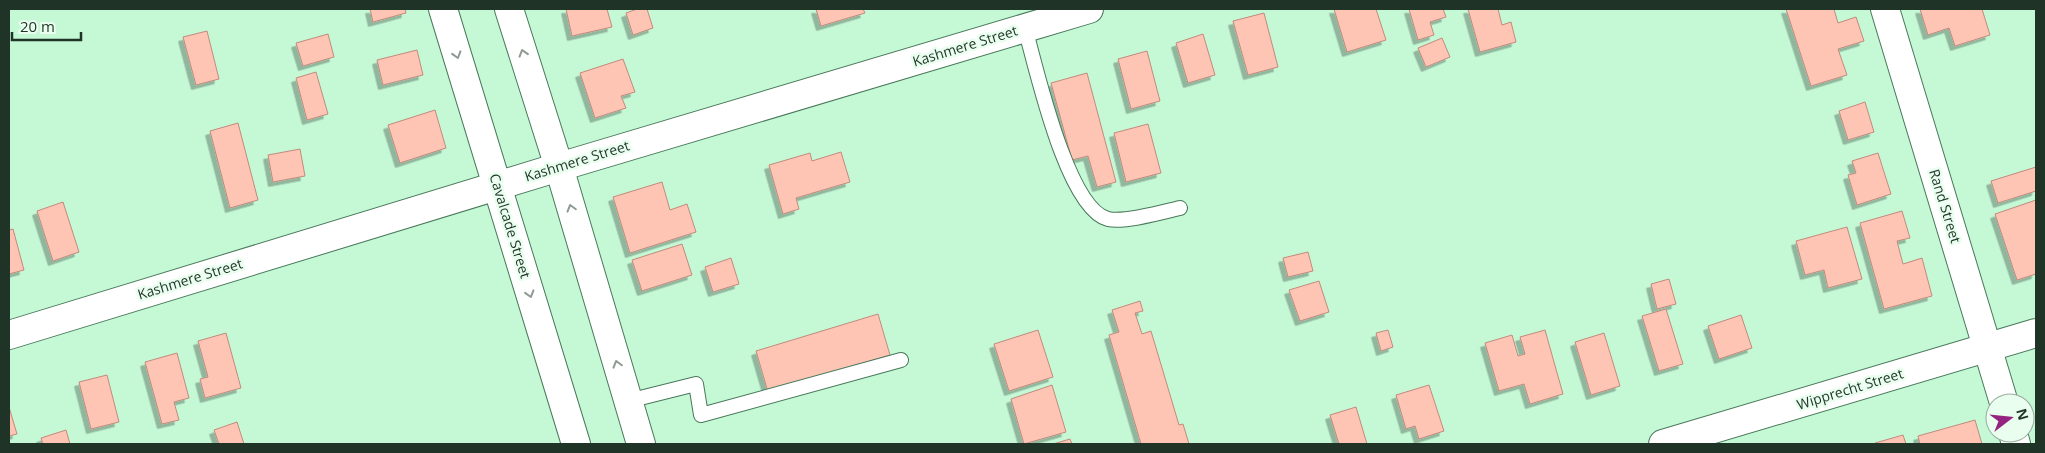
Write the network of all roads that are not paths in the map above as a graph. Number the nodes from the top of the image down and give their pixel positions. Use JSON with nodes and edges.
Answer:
{"nodes":[{"id":1,"x":443,"y":9,"type":"edge"},
{"id":2,"x":509,"y":9,"type":"edge"},
{"id":3,"x":1089,"y":9,"type":"edge"},
{"id":4,"x":1885,"y":9,"type":"edge"},
{"id":5,"x":1025,"y":28,"type":"junction"},
{"id":6,"x":559,"y":167,"type":"junction"},
{"id":7,"x":497,"y":185,"type":"junction"},
{"id":8,"x":1180,"y":208,"type":"dead end"},
{"id":9,"x":2036,"y":332,"type":"edge"},
{"id":10,"x":9,"y":335,"type":"edge"},
{"id":11,"x":1987,"y":348,"type":"junction"},
{"id":12,"x":901,"y":360,"type":"dead end"},
{"id":13,"x":2001,"y":393,"type":"edge"},
{"id":14,"x":628,"y":401,"type":"junction"},
{"id":15,"x":576,"y":444,"type":"edge"},
{"id":16,"x":641,"y":444,"type":"edge"},
{"id":17,"x":1663,"y":444,"type":"edge"}],
"edges":[{"from":1,"to":7,"type":"street","name":"Cavalcade Street","one_way":true},
{"from":6,"to":2,"type":"street","one_way":true},
{"from":3,"to":5,"type":"street","name":"Kashmere Street"},
{"from":4,"to":11,"type":"street","name":"Rand Street"},
{"from":5,"to":6,"type":"street","name":"Kashmere Street"},
{"from":5,"to":8,"type":"lane"},
{"from":6,"to":7,"type":"street","name":"Kashmere Street"},
{"from":14,"to":6,"type":"street","one_way":true},
{"from":7,"to":10,"type":"street","name":"Kashmere Street"},
{"from":7,"to":15,"type":"street","name":"Cavalcade Street","one_way":true},
{"from":9,"to":11,"type":"street","name":"Wipprecht Street"},
{"from":11,"to":13,"type":"street","name":"Rand Street"},
{"from":11,"to":17,"type":"street","name":"Wipprecht Street"},
{"from":12,"to":14,"type":"lane"},
{"from":14,"to":16,"type":"street"}]}
